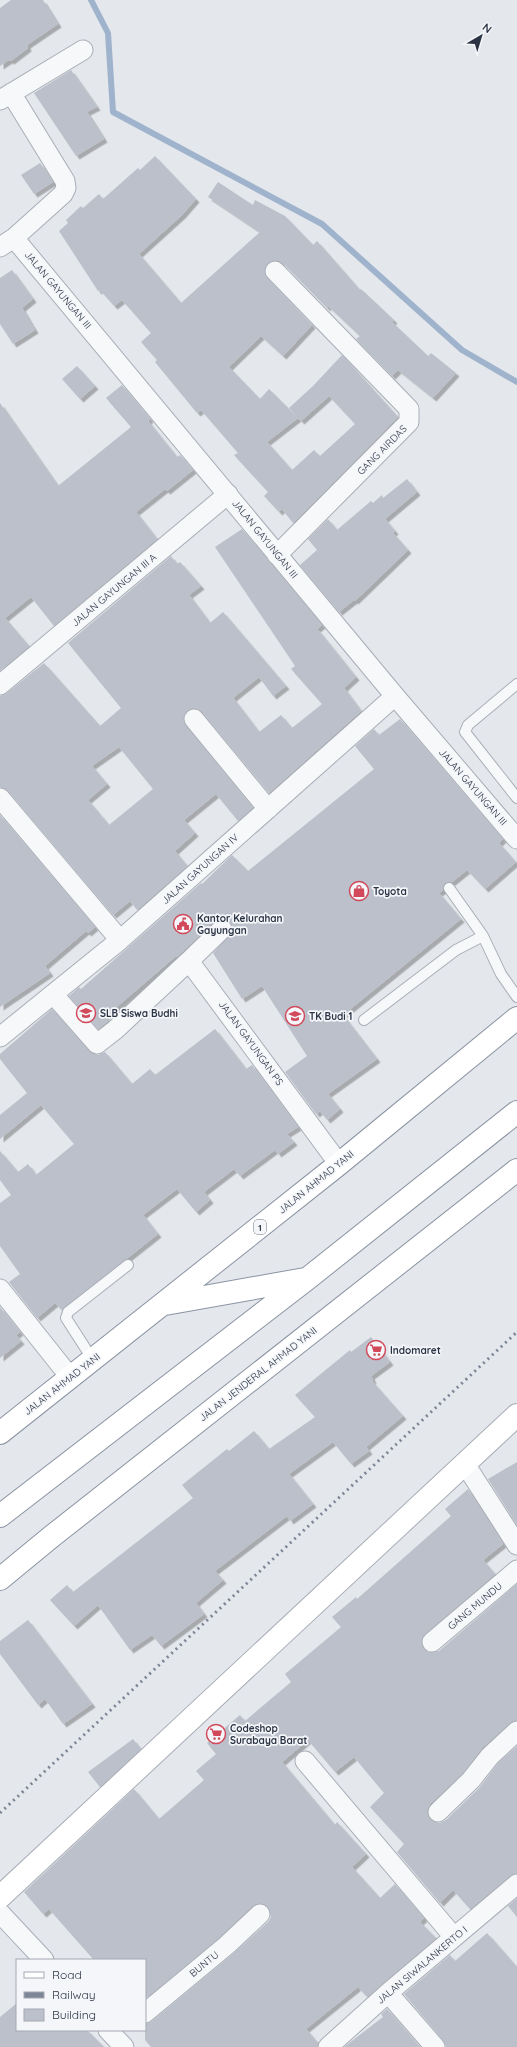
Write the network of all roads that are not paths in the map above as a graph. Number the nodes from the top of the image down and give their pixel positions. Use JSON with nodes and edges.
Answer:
{"nodes":[{"id":1,"x":83,"y":50,"type":"dead end"},
{"id":2,"x":5,"y":96,"type":"edge"},
{"id":3,"x":7,"y":242,"type":"edge"},
{"id":4,"x":275,"y":271,"type":"dead end"},
{"id":5,"x":228,"y":494,"type":"junction"},
{"id":6,"x":277,"y":555,"type":"junction"},
{"id":7,"x":517,"y":684,"type":"edge"},
{"id":8,"x":0,"y":685,"type":"edge"},
{"id":9,"x":395,"y":696,"type":"junction"},
{"id":10,"x":194,"y":719,"type":"dead end"},
{"id":11,"x":0,"y":798,"type":"edge"},
{"id":12,"x":517,"y":798,"type":"edge"},
{"id":13,"x":268,"y":809,"type":"junction"},
{"id":14,"x":517,"y":839,"type":"edge"},
{"id":15,"x":449,"y":888,"type":"dead end"},
{"id":16,"x":222,"y":929,"type":"dead end"},
{"id":17,"x":483,"y":936,"type":"junction"},
{"id":18,"x":120,"y":940,"type":"junction"},
{"id":19,"x":189,"y":961,"type":"junction"},
{"id":20,"x":53,"y":994,"type":"junction"},
{"id":21,"x":517,"y":997,"type":"edge"},
{"id":22,"x":517,"y":1018,"type":"edge"},
{"id":23,"x":364,"y":1020,"type":"dead end"},
{"id":24,"x":0,"y":1037,"type":"edge"},
{"id":25,"x":517,"y":1112,"type":"edge"},
{"id":26,"x":339,"y":1164,"type":"junction"},
{"id":27,"x":517,"y":1170,"type":"edge"},
{"id":28,"x":128,"y":1265,"type":"dead end"},
{"id":29,"x":307,"y":1279,"type":"junction"},
{"id":30,"x":0,"y":1289,"type":"edge"},
{"id":31,"x":162,"y":1305,"type":"junction"},
{"id":32,"x":93,"y":1360,"type":"junction"},
{"id":33,"x":70,"y":1378,"type":"junction"},
{"id":34,"x":517,"y":1415,"type":"edge"},
{"id":35,"x":0,"y":1433,"type":"edge"},
{"id":36,"x":465,"y":1464,"type":"junction"},
{"id":37,"x":0,"y":1516,"type":"edge"},
{"id":38,"x":517,"y":1545,"type":"edge"},
{"id":39,"x":517,"y":1570,"type":"edge"},
{"id":40,"x":0,"y":1579,"type":"edge"},
{"id":41,"x":432,"y":1642,"type":"dead end"},
{"id":42,"x":517,"y":1731,"type":"edge"},
{"id":43,"x":305,"y":1761,"type":"dead end"},
{"id":44,"x":438,"y":1812,"type":"dead end"},
{"id":45,"x":517,"y":1884,"type":"edge"},
{"id":46,"x":0,"y":1897,"type":"edge"},
{"id":47,"x":0,"y":1913,"type":"edge"},
{"id":48,"x":260,"y":1914,"type":"dead end"},
{"id":49,"x":454,"y":1938,"type":"junction"},
{"id":50,"x":43,"y":1959,"type":"edge"},
{"id":51,"x":388,"y":1992,"type":"junction"},
{"id":52,"x":146,"y":2012,"type":"edge"},
{"id":53,"x":328,"y":2047,"type":"edge"},
{"id":54,"x":435,"y":2047,"type":"edge"}],
"edges":[{"from":1,"to":2,"type":"street"},
{"from":2,"to":3,"type":"street","name":"JALAN GAYUNGAN III"},
{"from":3,"to":5,"type":"street","name":"JALAN GAYUNGAN III"},
{"from":4,"to":6,"type":"street","name":"GANG AIRDAS"},
{"from":5,"to":6,"type":"street","name":"JALAN GAYUNGAN III"},
{"from":5,"to":8,"type":"street","name":"JALAN GAYUNGAN III A"},
{"from":6,"to":9,"type":"street","name":"JALAN GAYUNGAN III"},
{"from":7,"to":12,"type":"lane"},
{"from":9,"to":13,"type":"street","name":"JALAN GAYUNGAN IV"},
{"from":9,"to":14,"type":"street","name":"JALAN GAYUNGAN III"},
{"from":10,"to":13,"type":"street"},
{"from":11,"to":18,"type":"street"},
{"from":13,"to":18,"type":"street","name":"JALAN GAYUNGAN IV"},
{"from":15,"to":17,"type":"lane"},
{"from":16,"to":19,"type":"street"},
{"from":17,"to":21,"type":"lane"},
{"from":17,"to":23,"type":"lane"},
{"from":18,"to":20,"type":"street","name":"JALAN GAYUNGAN IV"},
{"from":19,"to":20,"type":"street"},
{"from":19,"to":26,"type":"street","name":"JALAN GAYUNGAN PS"},
{"from":20,"to":24,"type":"street","name":"JALAN GAYUNGAN IV"},
{"from":22,"to":26,"type":"main road","name":"JALAN AHMAD YANI","number":"1"},
{"from":25,"to":29,"type":"main road"},
{"from":26,"to":31,"type":"main road","name":"JALAN AHMAD YANI","number":"1"},
{"from":27,"to":40,"type":"main road","name":"JALAN JENDERAL AHMAD YANI"},
{"from":28,"to":32,"type":"lane"},
{"from":29,"to":31,"type":"main road"},
{"from":29,"to":37,"type":"main road"},
{"from":30,"to":33,"type":"street"},
{"from":31,"to":32,"type":"main road","name":"JALAN AHMAD YANI","number":"1"},
{"from":32,"to":33,"type":"main road","name":"JALAN AHMAD YANI","number":"1"},
{"from":33,"to":35,"type":"main road","name":"JALAN AHMAD YANI","number":"1"},
{"from":34,"to":36,"type":"main road"},
{"from":36,"to":38,"type":"street"},
{"from":36,"to":46,"type":"main road"},
{"from":39,"to":41,"type":"street","name":"GANG MUNDU"},
{"from":42,"to":44,"type":"street"},
{"from":43,"to":49,"type":"street"},
{"from":45,"to":49,"type":"street","name":"JALAN SIWALANKERTO I"},
{"from":47,"to":50,"type":"street"},
{"from":48,"to":52,"type":"street","name":"BUNTU"},
{"from":49,"to":51,"type":"street","name":"JALAN SIWALANKERTO I"},
{"from":51,"to":53,"type":"street","name":"JALAN SIWALANKERTO I"},
{"from":51,"to":54,"type":"street"}]}
